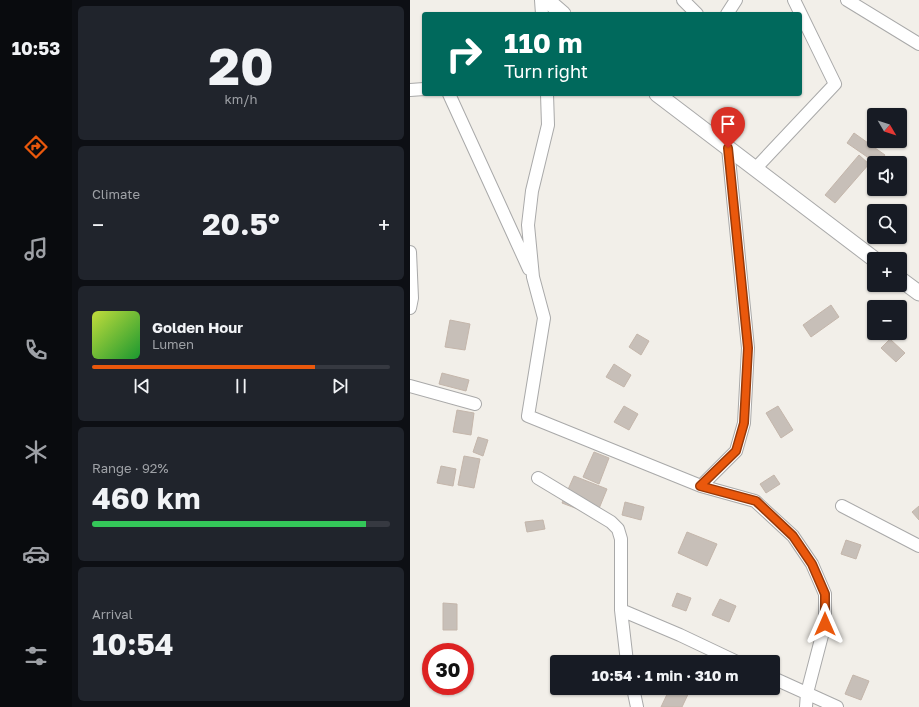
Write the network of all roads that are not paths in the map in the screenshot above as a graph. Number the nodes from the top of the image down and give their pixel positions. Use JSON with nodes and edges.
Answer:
{"nodes":[{"id":1,"x":541,"y":0,"type":"edge"},
{"id":2,"x":547,"y":0,"type":"edge"},
{"id":3,"x":683,"y":0,"type":"edge"},
{"id":4,"x":736,"y":0,"type":"edge"},
{"id":5,"x":794,"y":0,"type":"edge"},
{"id":6,"x":848,"y":0,"type":"edge"},
{"id":7,"x":542,"y":12,"type":"edge"},
{"id":8,"x":561,"y":12,"type":"edge"},
{"id":9,"x":695,"y":12,"type":"edge"},
{"id":10,"x":728,"y":12,"type":"edge"},
{"id":11,"x":800,"y":12,"type":"edge"},
{"id":12,"x":802,"y":16,"type":"edge"},
{"id":13,"x":919,"y":44,"type":"edge"},
{"id":14,"x":422,"y":89,"type":"edge"},
{"id":15,"x":410,"y":90,"type":"edge"},
{"id":16,"x":450,"y":96,"type":"edge"},
{"id":17,"x":547,"y":96,"type":"edge"},
{"id":18,"x":665,"y":97,"type":"edge"},
{"id":19,"x":728,"y":148,"type":"junction"},
{"id":20,"x":755,"y":169,"type":"junction"},
{"id":21,"x":410,"y":252,"type":"edge"},
{"id":22,"x":867,"y":254,"type":"edge"},
{"id":23,"x":533,"y":277,"type":"junction"},
{"id":24,"x":907,"y":284,"type":"edge"},
{"id":25,"x":919,"y":293,"type":"edge"},
{"id":26,"x":410,"y":308,"type":"edge"},
{"id":27,"x":410,"y":386,"type":"edge"},
{"id":28,"x":475,"y":404,"type":"dead end"},
{"id":29,"x":538,"y":478,"type":"dead end"},
{"id":30,"x":700,"y":486,"type":"junction"},
{"id":31,"x":842,"y":506,"type":"dead end"},
{"id":32,"x":919,"y":546,"type":"edge"},
{"id":33,"x":621,"y":610,"type":"junction"},
{"id":34,"x":626,"y":655,"type":"edge"},
{"id":35,"x":722,"y":655,"type":"edge"},
{"id":36,"x":780,"y":681,"type":"edge"},
{"id":37,"x":807,"y":693,"type":"junction"},
{"id":38,"x":635,"y":695,"type":"edge"},
{"id":39,"x":638,"y":707,"type":"edge"},
{"id":40,"x":806,"y":707,"type":"edge"},
{"id":41,"x":837,"y":707,"type":"edge"}],
"edges":[{"from":1,"to":7,"type":"street"},
{"from":2,"to":8,"type":"street"},
{"from":3,"to":9,"type":"street"},
{"from":4,"to":10,"type":"street"},
{"from":5,"to":11,"type":"street"},
{"from":6,"to":13,"type":"street"},
{"from":12,"to":20,"type":"street"},
{"from":14,"to":15,"type":"street"},
{"from":16,"to":23,"type":"street"},
{"from":17,"to":23,"type":"street"},
{"from":18,"to":19,"type":"street"},
{"from":19,"to":20,"type":"street"},
{"from":19,"to":30,"type":"street"},
{"from":20,"to":22,"type":"street"},
{"from":21,"to":26,"type":"street"},
{"from":23,"to":30,"type":"street"},
{"from":24,"to":25,"type":"street"},
{"from":27,"to":28,"type":"street"},
{"from":29,"to":33,"type":"street"},
{"from":30,"to":37,"type":"street"},
{"from":31,"to":32,"type":"street"},
{"from":33,"to":34,"type":"street"},
{"from":33,"to":35,"type":"street"},
{"from":36,"to":37,"type":"street"},
{"from":37,"to":40,"type":"street"},
{"from":37,"to":41,"type":"street"},
{"from":38,"to":39,"type":"street"}]}
